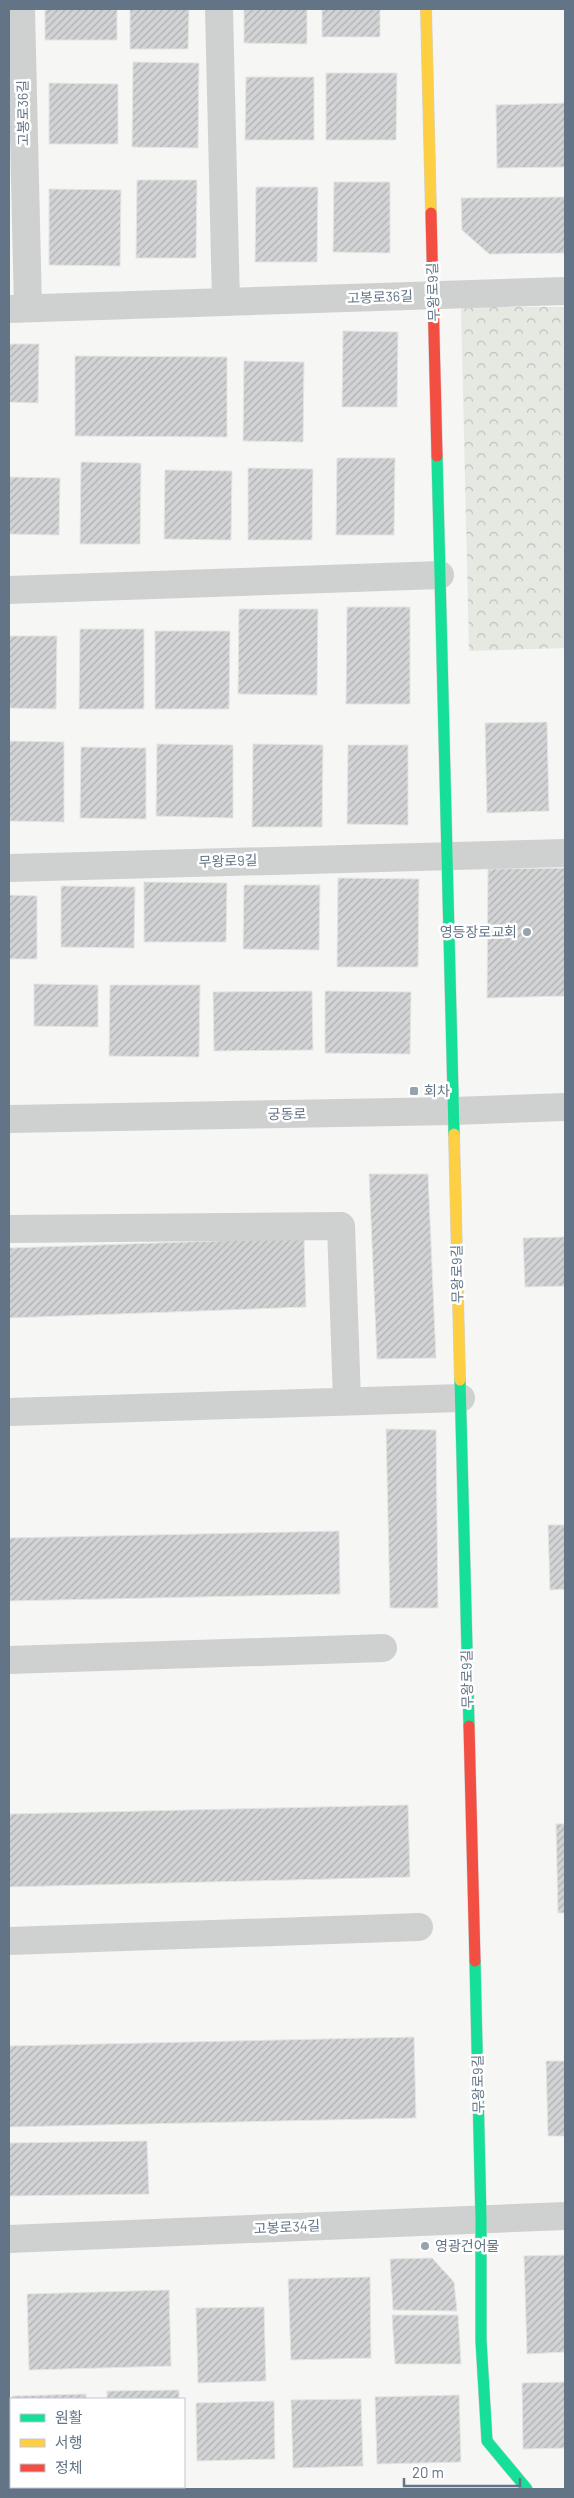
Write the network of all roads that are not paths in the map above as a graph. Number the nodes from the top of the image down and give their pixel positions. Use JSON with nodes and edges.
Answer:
{"nodes":[{"id":1,"x":21,"y":9,"type":"edge"},
{"id":2,"x":219,"y":9,"type":"edge"},
{"id":3,"x":426,"y":9,"type":"edge"},
{"id":4,"x":565,"y":292,"type":"edge"},
{"id":5,"x":433,"y":295,"type":"junction"},
{"id":6,"x":226,"y":302,"type":"junction"},
{"id":7,"x":18,"y":308,"type":"edge"},
{"id":8,"x":440,"y":575,"type":"junction"},
{"id":9,"x":9,"y":590,"type":"edge"},
{"id":10,"x":565,"y":853,"type":"edge"},
{"id":11,"x":447,"y":854,"type":"junction"},
{"id":12,"x":9,"y":868,"type":"edge"},
{"id":13,"x":565,"y":1107,"type":"edge"},
{"id":14,"x":453,"y":1111,"type":"junction"},
{"id":15,"x":9,"y":1119,"type":"edge"},
{"id":16,"x":9,"y":1229,"type":"edge"},
{"id":17,"x":460,"y":1398,"type":"junction"},
{"id":18,"x":347,"y":1402,"type":"junction"},
{"id":19,"x":9,"y":1412,"type":"edge"},
{"id":20,"x":383,"y":1648,"type":"dead end"},
{"id":21,"x":9,"y":1660,"type":"edge"},
{"id":22,"x":419,"y":1927,"type":"dead end"},
{"id":23,"x":9,"y":1941,"type":"edge"},
{"id":24,"x":565,"y":2216,"type":"edge"},
{"id":25,"x":481,"y":2219,"type":"junction"},
{"id":26,"x":9,"y":2239,"type":"edge"},
{"id":27,"x":526,"y":2489,"type":"edge"}],
"edges":[{"from":1,"to":7,"type":"street","name":"고봉로36길"},
{"from":2,"to":6,"type":"street"},
{"from":3,"to":5,"type":"street","name":"무왕로9길"},
{"from":4,"to":5,"type":"street","name":"고봉로36길"},
{"from":5,"to":6,"type":"street","name":"고봉로36길"},
{"from":5,"to":8,"type":"street","name":"무왕로9길"},
{"from":6,"to":7,"type":"street","name":"고봉로36길"},
{"from":8,"to":9,"type":"street"},
{"from":8,"to":11,"type":"street","name":"무왕로9길"},
{"from":10,"to":11,"type":"street"},
{"from":11,"to":12,"type":"street","name":"무왕로9길"},
{"from":11,"to":14,"type":"street","name":"무왕로9길"},
{"from":13,"to":14,"type":"street","name":"궁동로"},
{"from":14,"to":15,"type":"street","name":"궁동로"},
{"from":14,"to":17,"type":"street","name":"무왕로9길"},
{"from":16,"to":18,"type":"street"},
{"from":17,"to":18,"type":"street"},
{"from":17,"to":25,"type":"street","name":"무왕로9길"},
{"from":18,"to":19,"type":"street"},
{"from":20,"to":21,"type":"street"},
{"from":22,"to":23,"type":"street"},
{"from":24,"to":25,"type":"street","name":"고봉로34길"},
{"from":25,"to":26,"type":"street","name":"고봉로34길"},
{"from":25,"to":27,"type":"street","name":"무왕로9길"}]}
